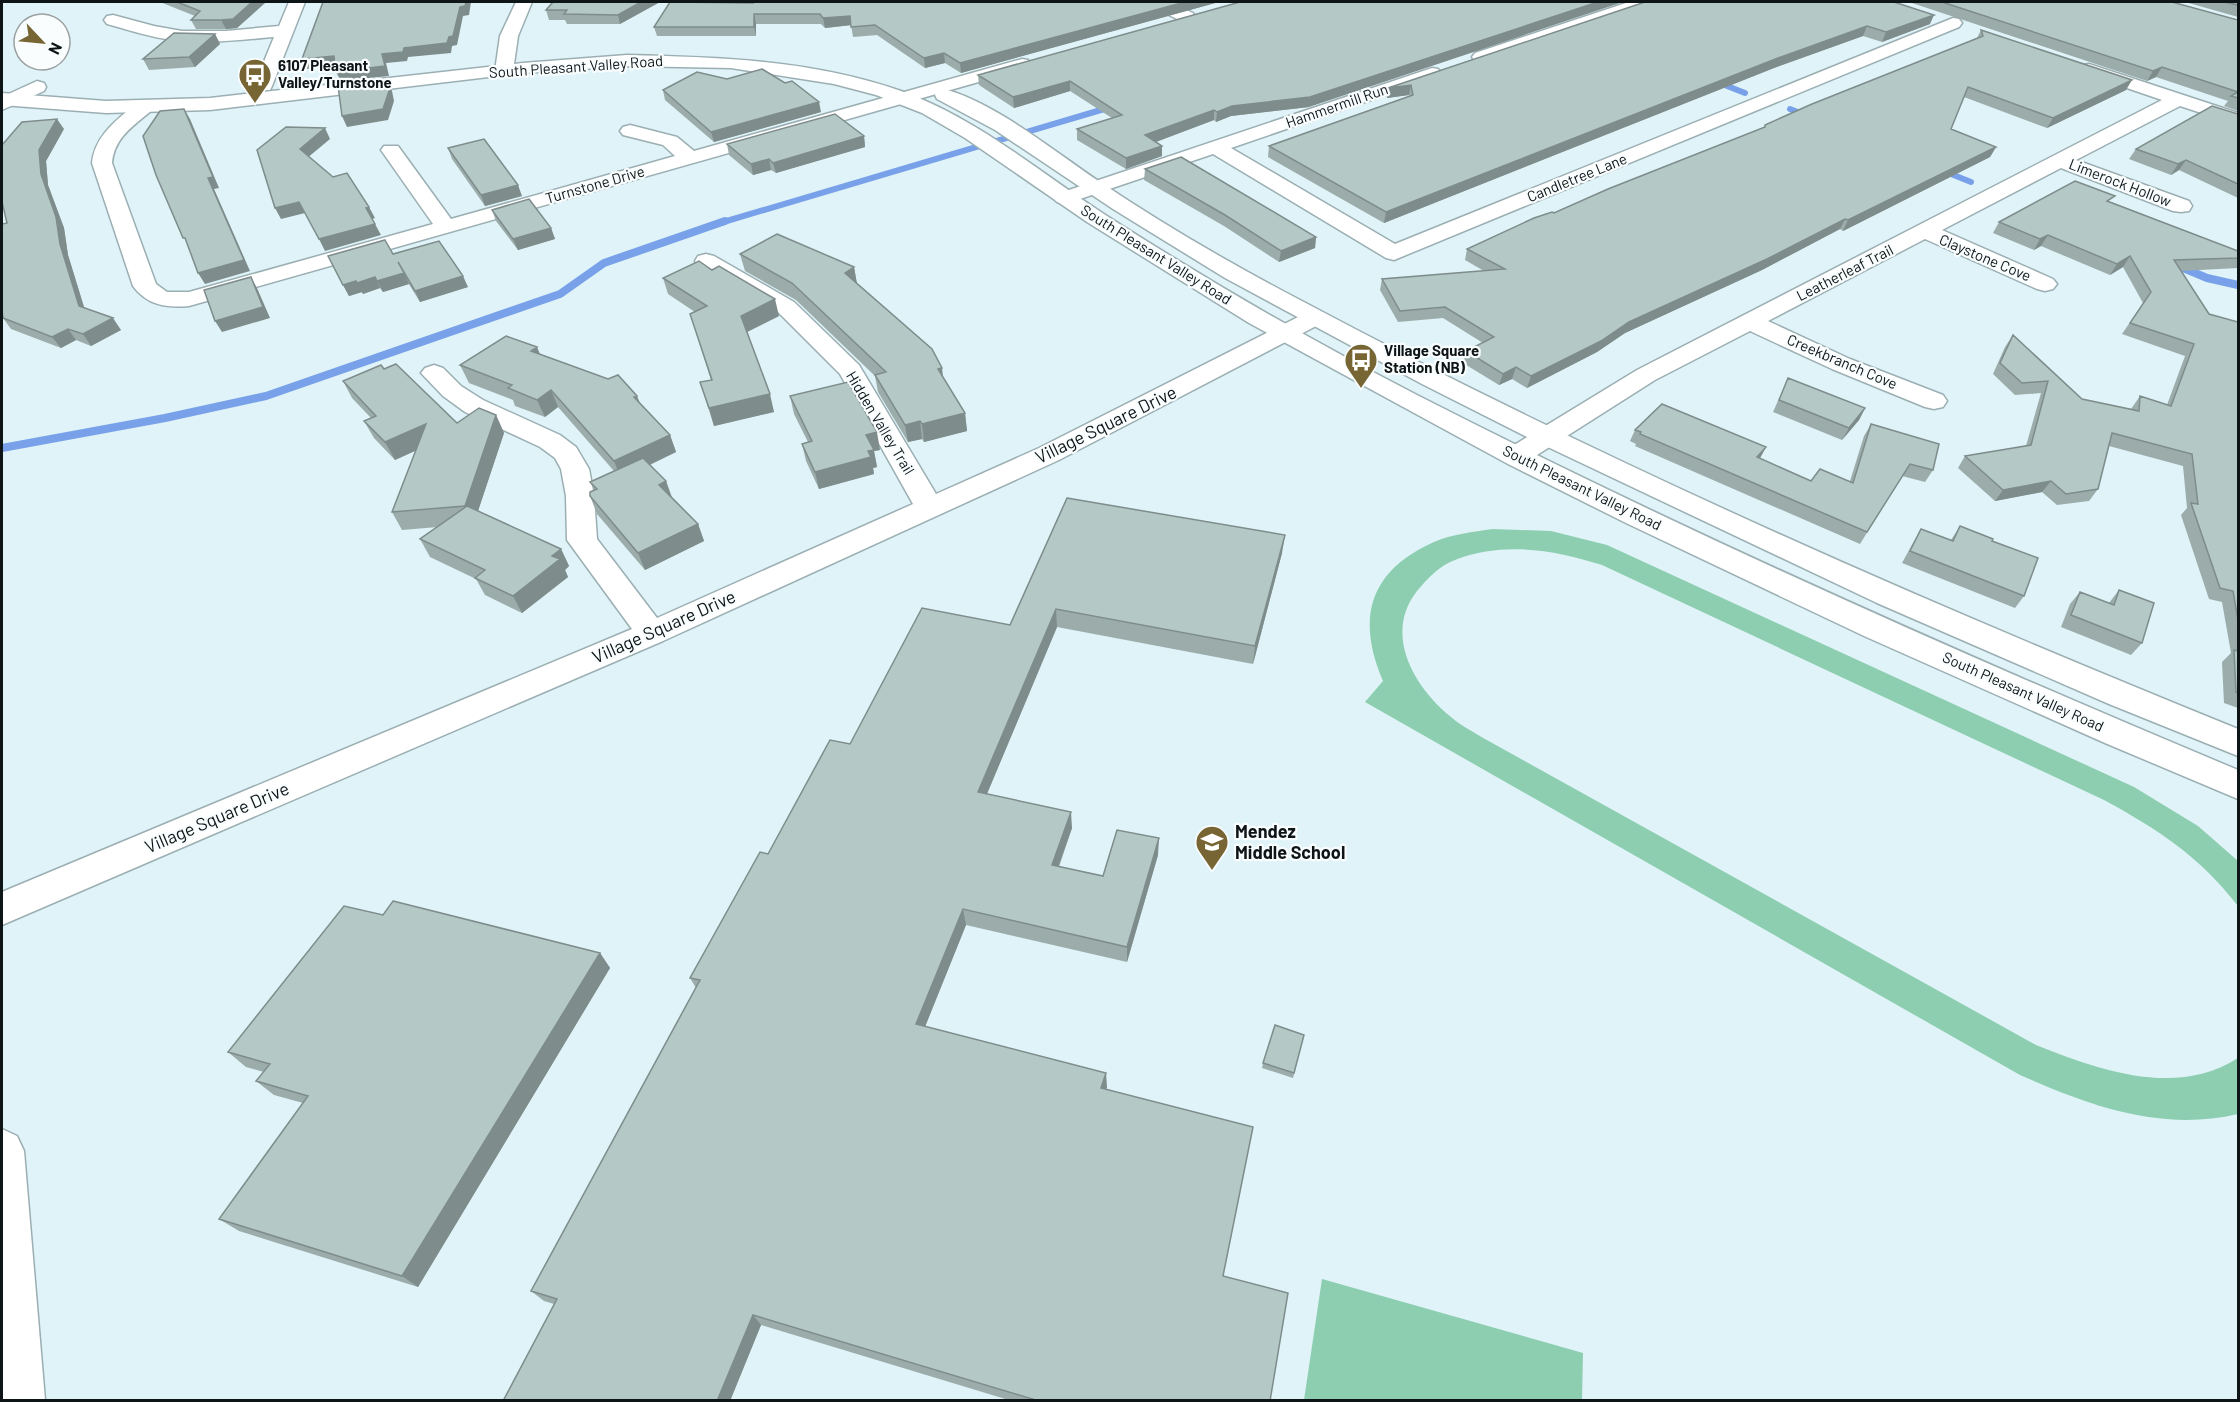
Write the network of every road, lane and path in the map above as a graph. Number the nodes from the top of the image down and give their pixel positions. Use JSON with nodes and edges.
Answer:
{"nodes":[{"id":1,"x":297,"y":2,"type":"edge"},
{"id":2,"x":524,"y":2,"type":"edge"},
{"id":3,"x":1157,"y":2,"type":"edge"},
{"id":4,"x":1644,"y":2,"type":"edge"},
{"id":5,"x":1210,"y":11,"type":"edge"},
{"id":6,"x":1923,"y":13,"type":"edge"},
{"id":7,"x":1187,"y":17,"type":"junction"},
{"id":8,"x":112,"y":20,"type":"dead end"},
{"id":9,"x":1953,"y":23,"type":"junction"},
{"id":10,"x":1165,"y":24,"type":"edge"},
{"id":11,"x":285,"y":31,"type":"junction"},
{"id":12,"x":1975,"y":31,"type":"dead end"},
{"id":13,"x":1040,"y":59,"type":"edge"},
{"id":14,"x":505,"y":65,"type":"junction"},
{"id":15,"x":2077,"y":65,"type":"edge"},
{"id":16,"x":2,"y":80,"type":"edge"},
{"id":17,"x":263,"y":86,"type":"junction"},
{"id":18,"x":37,"y":87,"type":"junction"},
{"id":19,"x":932,"y":90,"type":"junction"},
{"id":20,"x":903,"y":98,"type":"junction"},
{"id":21,"x":2178,"y":99,"type":"junction"},
{"id":22,"x":4,"y":101,"type":"edge"},
{"id":23,"x":144,"y":107,"type":"junction"},
{"id":24,"x":2238,"y":119,"type":"edge"},
{"id":25,"x":630,"y":131,"type":"dead end"},
{"id":26,"x":1216,"y":147,"type":"junction"},
{"id":27,"x":391,"y":150,"type":"dead end"},
{"id":28,"x":690,"y":158,"type":"junction"},
{"id":29,"x":2058,"y":160,"type":"junction"},
{"id":30,"x":1094,"y":188,"type":"junction"},
{"id":31,"x":1064,"y":198,"type":"junction"},
{"id":32,"x":2181,"y":206,"type":"dead end"},
{"id":33,"x":446,"y":227,"type":"junction"},
{"id":34,"x":1924,"y":231,"type":"junction"},
{"id":35,"x":706,"y":261,"type":"dead end"},
{"id":36,"x":2045,"y":284,"type":"dead end"},
{"id":37,"x":1314,"y":318,"type":"junction"},
{"id":38,"x":1751,"y":322,"type":"junction"},
{"id":39,"x":1285,"y":333,"type":"junction"},
{"id":40,"x":434,"y":373,"type":"dead end"},
{"id":41,"x":1934,"y":401,"type":"dead end"},
{"id":42,"x":1545,"y":437,"type":"junction"},
{"id":43,"x":1516,"y":456,"type":"junction"},
{"id":44,"x":930,"y":508,"type":"junction"},
{"id":45,"x":652,"y":633,"type":"junction"},
{"id":46,"x":2238,"y":743,"type":"edge"},
{"id":47,"x":2238,"y":784,"type":"edge"},
{"id":48,"x":2,"y":909,"type":"edge"},
{"id":49,"x":2,"y":1151,"type":"edge"},
{"id":50,"x":9,"y":1345,"type":"edge"},
{"id":51,"x":21,"y":1401,"type":"edge"}],
"edges":[{"from":1,"to":11,"type":"street"},
{"from":2,"to":14,"type":"street"},
{"from":3,"to":7,"type":"street"},
{"from":4,"to":26,"type":"street","name":"Hammermill Run"},
{"from":5,"to":7,"type":"street"},
{"from":6,"to":9,"type":"street"},
{"from":7,"to":10,"type":"street"},
{"from":8,"to":11,"type":"street"},
{"from":9,"to":12,"type":"street"},
{"from":9,"to":26,"type":"street","name":"Candletree Lane"},
{"from":11,"to":17,"type":"street"},
{"from":13,"to":19,"type":"street","name":"Turnstone Drive"},
{"from":14,"to":17,"type":"street","name":"South Pleasant Valley Road"},
{"from":14,"to":19,"type":"street","name":"South Pleasant Valley Road"},
{"from":14,"to":20,"type":"street","name":"South Pleasant Valley Road"},
{"from":14,"to":23,"type":"street","name":"South Pleasant Valley Road"},
{"from":15,"to":21,"type":"street"},
{"from":16,"to":18,"type":"street","name":"South Pleasant Valley Road"},
{"from":17,"to":18,"type":"street","name":"South Pleasant Valley Road"},
{"from":18,"to":22,"type":"street"},
{"from":19,"to":20,"type":"street","name":"Turnstone Drive"},
{"from":19,"to":30,"type":"street","name":"South Pleasant Valley Road"},
{"from":20,"to":28,"type":"street","name":"Turnstone Drive"},
{"from":20,"to":31,"type":"street","name":"South Pleasant Valley Road"},
{"from":21,"to":24,"type":"street"},
{"from":21,"to":29,"type":"street","name":"Leatherleaf Trail"},
{"from":22,"to":23,"type":"street","name":"South Pleasant Valley Road"},
{"from":23,"to":33,"type":"street","name":"Turnstone Drive"},
{"from":25,"to":28,"type":"street"},
{"from":26,"to":30,"type":"street","name":"Hammermill Run"},
{"from":27,"to":33,"type":"street"},
{"from":28,"to":33,"type":"street","name":"Turnstone Drive"},
{"from":29,"to":32,"type":"street","name":"Limerock Hollow"},
{"from":29,"to":34,"type":"street","name":"Leatherleaf Trail"},
{"from":30,"to":31,"type":"street","name":"Hammermill Run"},
{"from":30,"to":37,"type":"street","name":"South Pleasant Valley Road"},
{"from":31,"to":39,"type":"street","name":"South Pleasant Valley Road"},
{"from":34,"to":36,"type":"street","name":"Claystone Cove"},
{"from":34,"to":38,"type":"street","name":"Leatherleaf Trail"},
{"from":35,"to":44,"type":"street","name":"Hidden Valley Trail"},
{"from":37,"to":39,"type":"street","name":"Village Square Drive"},
{"from":37,"to":42,"type":"street","name":"South Pleasant Valley Road"},
{"from":38,"to":41,"type":"street","name":"Creekbranch Cove"},
{"from":38,"to":42,"type":"street","name":"Leatherleaf Trail"},
{"from":39,"to":43,"type":"street","name":"South Pleasant Valley Road"},
{"from":39,"to":44,"type":"street","name":"Village Square Drive"},
{"from":40,"to":45,"type":"street"},
{"from":42,"to":43,"type":"street","name":"Leatherleaf Trail"},
{"from":42,"to":46,"type":"street","name":"South Pleasant Valley Road"},
{"from":43,"to":47,"type":"street","name":"South Pleasant Valley Road"},
{"from":44,"to":45,"type":"street","name":"Village Square Drive"},
{"from":45,"to":48,"type":"street","name":"Village Square Drive"},
{"from":49,"to":50,"type":"street"},
{"from":50,"to":51,"type":"street"}]}
